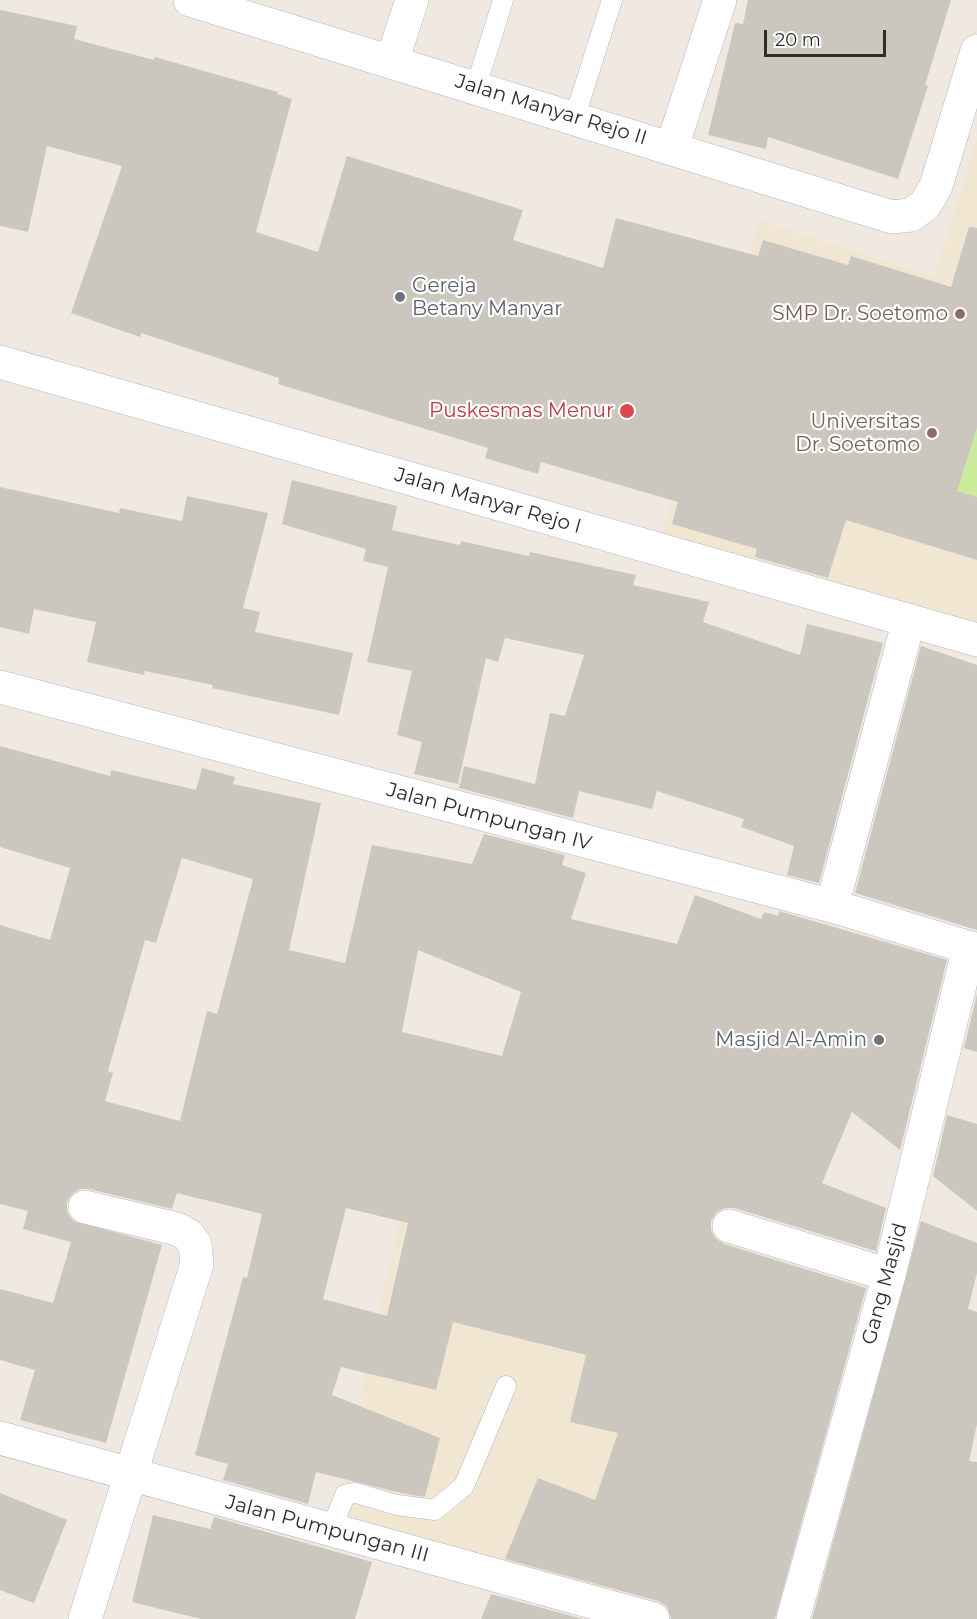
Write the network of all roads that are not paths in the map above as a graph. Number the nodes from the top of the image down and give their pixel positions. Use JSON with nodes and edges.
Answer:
{"nodes":[{"id":1,"x":190,"y":0,"type":"edge"},
{"id":2,"x":412,"y":0,"type":"edge"},
{"id":3,"x":504,"y":0,"type":"edge"},
{"id":4,"x":612,"y":0,"type":"edge"},
{"id":5,"x":720,"y":0,"type":"edge"},
{"id":6,"x":977,"y":51,"type":"edge"},
{"id":7,"x":392,"y":61,"type":"junction"},
{"id":8,"x":476,"y":87,"type":"junction"},
{"id":9,"x":573,"y":119,"type":"junction"},
{"id":10,"x":672,"y":147,"type":"junction"},
{"id":11,"x":0,"y":362,"type":"edge"},
{"id":12,"x":909,"y":620,"type":"junction"},
{"id":13,"x":977,"y":640,"type":"edge"},
{"id":14,"x":0,"y":687,"type":"edge"},
{"id":15,"x":832,"y":906,"type":"junction"},
{"id":16,"x":973,"y":949,"type":"edge"},
{"id":17,"x":85,"y":1207,"type":"dead end"},
{"id":18,"x":729,"y":1226,"type":"dead end"},
{"id":19,"x":889,"y":1275,"type":"junction"},
{"id":20,"x":506,"y":1386,"type":"dead end"},
{"id":21,"x":0,"y":1438,"type":"edge"},
{"id":22,"x":129,"y":1475,"type":"junction"},
{"id":23,"x":331,"y":1530,"type":"junction"},
{"id":24,"x":85,"y":1619,"type":"edge"},
{"id":25,"x":653,"y":1619,"type":"edge"},
{"id":26,"x":793,"y":1619,"type":"edge"}],
"edges":[{"from":1,"to":7,"type":"street","name":"Jalan Manyar Rejo II"},
{"from":2,"to":7,"type":"street"},
{"from":3,"to":8,"type":"lane"},
{"from":4,"to":9,"type":"lane"},
{"from":5,"to":10,"type":"street"},
{"from":6,"to":10,"type":"street","name":"Jalan Manyar Rejo II"},
{"from":7,"to":8,"type":"street","name":"Jalan Manyar Rejo II"},
{"from":8,"to":9,"type":"street","name":"Jalan Manyar Rejo II"},
{"from":9,"to":10,"type":"street","name":"Jalan Manyar Rejo II"},
{"from":11,"to":12,"type":"street","name":"Jalan Manyar Rejo I"},
{"from":12,"to":13,"type":"street","name":"Jalan Manyar Rejo I"},
{"from":12,"to":15,"type":"street"},
{"from":14,"to":15,"type":"street","name":"Jalan Pumpungan IV"},
{"from":15,"to":16,"type":"street","name":"Jalan Pumpungan IV"},
{"from":16,"to":19,"type":"street","name":"Gang Masjid"},
{"from":17,"to":22,"type":"street"},
{"from":18,"to":19,"type":"street"},
{"from":19,"to":26,"type":"street","name":"Gang Masjid"},
{"from":20,"to":23,"type":"lane"},
{"from":21,"to":22,"type":"street","name":"Jalan Pumpungan III"},
{"from":22,"to":23,"type":"street","name":"Jalan Pumpungan III"},
{"from":22,"to":24,"type":"street"},
{"from":23,"to":25,"type":"street","name":"Jalan Pumpungan III"}]}
